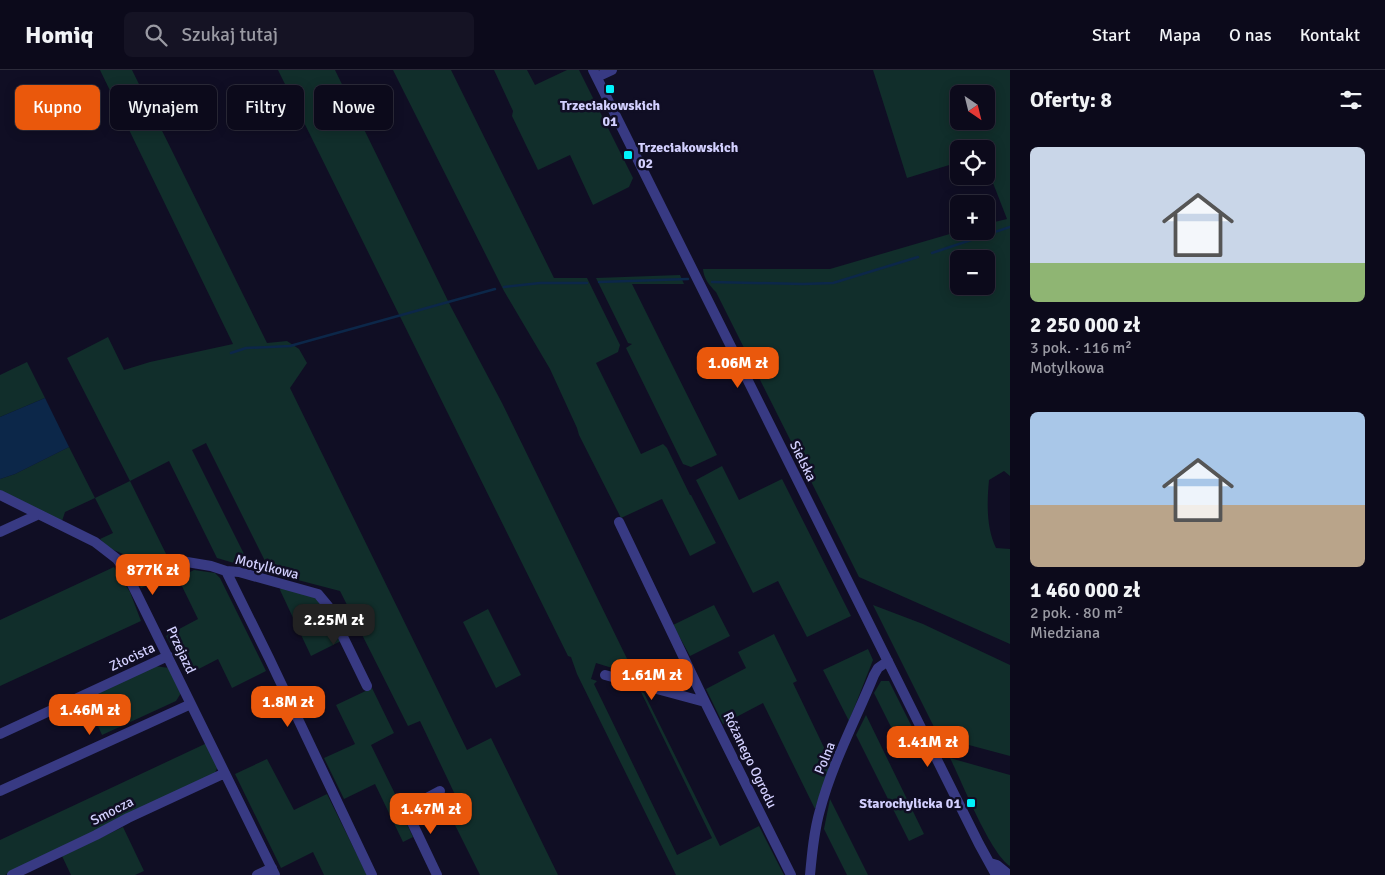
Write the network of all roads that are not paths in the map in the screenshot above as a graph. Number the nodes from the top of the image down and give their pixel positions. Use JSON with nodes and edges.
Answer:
{"nodes":[{"id":1,"x":612,"y":70,"type":"edge"},
{"id":2,"x":595,"y":74,"type":"edge"},
{"id":3,"x":0,"y":495,"type":"edge"},
{"id":4,"x":37,"y":515,"type":"junction"},
{"id":5,"x":619,"y":522,"type":"dead end"},
{"id":6,"x":0,"y":532,"type":"edge"},
{"id":7,"x":181,"y":560,"type":"dead end"},
{"id":8,"x":226,"y":571,"type":"junction"},
{"id":9,"x":168,"y":656,"type":"junction"},
{"id":10,"x":888,"y":660,"type":"junction"},
{"id":11,"x":605,"y":675,"type":"dead end"},
{"id":12,"x":367,"y":686,"type":"dead end"},
{"id":13,"x":705,"y":702,"type":"junction"},
{"id":14,"x":191,"y":704,"type":"junction"},
{"id":15,"x":0,"y":734,"type":"edge"},
{"id":16,"x":225,"y":773,"type":"junction"},
{"id":17,"x":0,"y":791,"type":"edge"},
{"id":18,"x":440,"y":791,"type":"dead end"},
{"id":19,"x":990,"y":863,"type":"junction"},
{"id":20,"x":274,"y":871,"type":"edge"},
{"id":21,"x":12,"y":875,"type":"edge"},
{"id":22,"x":257,"y":875,"type":"edge"},
{"id":23,"x":372,"y":875,"type":"edge"},
{"id":24,"x":437,"y":875,"type":"edge"},
{"id":25,"x":791,"y":875,"type":"edge"},
{"id":26,"x":810,"y":875,"type":"edge"},
{"id":27,"x":996,"y":875,"type":"edge"},
{"id":28,"x":1009,"y":875,"type":"edge"}],
"edges":[{"from":1,"to":2,"type":"street"},
{"from":2,"to":10,"type":"street","name":"Sielska"},
{"from":3,"to":4,"type":"street","name":"Przejazd"},
{"from":4,"to":6,"type":"street"},
{"from":4,"to":9,"type":"street","name":"Przejazd"},
{"from":5,"to":13,"type":"street","name":"Różanego Ogrodu"},
{"from":7,"to":8,"type":"street","name":"Motylkowa"},
{"from":8,"to":12,"type":"street","name":"Motylkowa"},
{"from":8,"to":23,"type":"street"},
{"from":9,"to":14,"type":"street","name":"Przejazd"},
{"from":9,"to":15,"type":"street","name":"Złocista"},
{"from":10,"to":19,"type":"street","name":"Sielska"},
{"from":10,"to":26,"type":"street","name":"Polna"},
{"from":11,"to":13,"type":"street"},
{"from":13,"to":25,"type":"street","name":"Różanego Ogrodu"},
{"from":14,"to":16,"type":"street","name":"Przejazd"},
{"from":14,"to":17,"type":"street"},
{"from":16,"to":20,"type":"street","name":"Przejazd"},
{"from":16,"to":21,"type":"street","name":"Smocza"},
{"from":18,"to":24,"type":"street"},
{"from":19,"to":27,"type":"street","name":"Sielska"},
{"from":19,"to":28,"type":"street","name":"Sielska"},
{"from":20,"to":22,"type":"street"}]}
